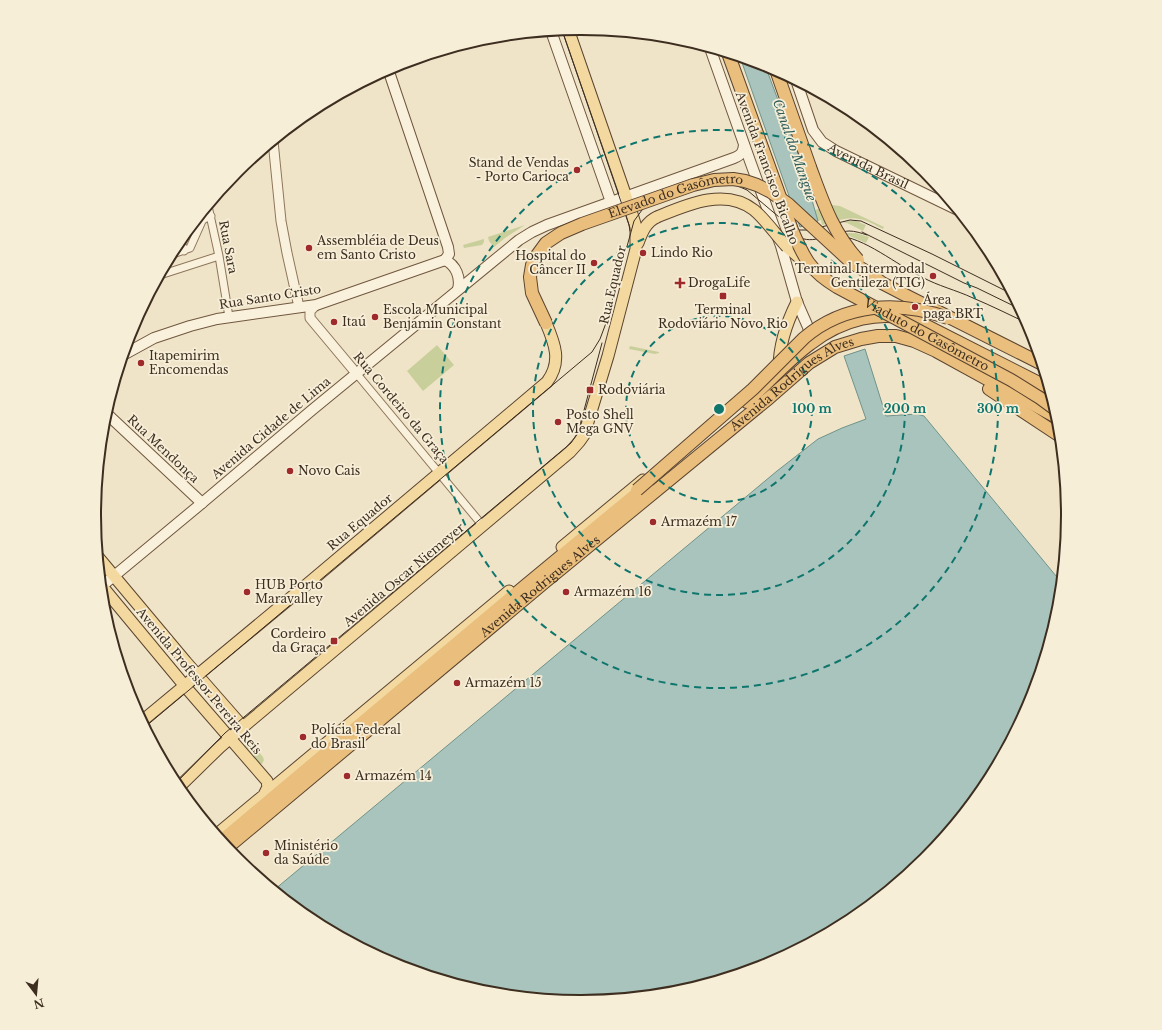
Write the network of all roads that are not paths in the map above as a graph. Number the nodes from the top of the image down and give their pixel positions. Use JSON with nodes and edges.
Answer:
{"nodes":[{"id":1,"x":570,"y":35,"type":"edge"},
{"id":2,"x":553,"y":36,"type":"edge"},
{"id":3,"x":712,"y":53,"type":"edge"},
{"id":4,"x":730,"y":58,"type":"edge"},
{"id":5,"x":390,"y":75,"type":"edge"},
{"id":6,"x":779,"y":78,"type":"edge"},
{"id":7,"x":799,"y":88,"type":"edge"},
{"id":8,"x":744,"y":145,"type":"junction"},
{"id":9,"x":274,"y":147,"type":"edge"},
{"id":10,"x":626,"y":197,"type":"junction"},
{"id":11,"x":611,"y":202,"type":"junction"},
{"id":12,"x":947,"y":204,"type":"edge"},
{"id":13,"x":210,"y":211,"type":"edge"},
{"id":14,"x":211,"y":216,"type":"junction"},
{"id":15,"x":183,"y":247,"type":"edge"},
{"id":16,"x":636,"y":249,"type":"junction"},
{"id":17,"x":184,"y":251,"type":"junction"},
{"id":18,"x":179,"y":252,"type":"edge"},
{"id":19,"x":219,"y":256,"type":"junction"},
{"id":20,"x":445,"y":260,"type":"junction"},
{"id":21,"x":810,"y":266,"type":"junction"},
{"id":22,"x":166,"y":273,"type":"edge"},
{"id":23,"x":869,"y":273,"type":"junction"},
{"id":24,"x":458,"y":289,"type":"junction"},
{"id":25,"x":797,"y":302,"type":"junction"},
{"id":26,"x":316,"y":305,"type":"junction"},
{"id":27,"x":299,"y":307,"type":"junction"},
{"id":28,"x":229,"y":317,"type":"junction"},
{"id":29,"x":948,"y":318,"type":"junction"},
{"id":30,"x":546,"y":323,"type":"joint"},
{"id":31,"x":810,"y":344,"type":"junction"},
{"id":32,"x":130,"y":351,"type":"edge"},
{"id":33,"x":936,"y":351,"type":"junction"},
{"id":34,"x":608,"y":356,"type":"joint"},
{"id":35,"x":795,"y":357,"type":"junction"},
{"id":36,"x":1036,"y":361,"type":"edge"},
{"id":37,"x":779,"y":371,"type":"junction"},
{"id":38,"x":356,"y":373,"type":"junction"},
{"id":39,"x":1043,"y":385,"type":"edge"},
{"id":40,"x":1048,"y":404,"type":"edge"},
{"id":41,"x":1050,"y":414,"type":"edge"},
{"id":42,"x":111,"y":418,"type":"edge"},
{"id":43,"x":1054,"y":432,"type":"edge"},
{"id":44,"x":439,"y":473,"type":"junction"},
{"id":45,"x":202,"y":503,"type":"junction"},
{"id":46,"x":602,"y":523,"type":"junction"},
{"id":47,"x":483,"y":526,"type":"junction"},
{"id":48,"x":104,"y":564,"type":"edge"},
{"id":49,"x":114,"y":576,"type":"junction"},
{"id":50,"x":106,"y":582,"type":"edge"},
{"id":51,"x":108,"y":594,"type":"edge"},
{"id":52,"x":197,"y":675,"type":"junction"},
{"id":53,"x":185,"y":685,"type":"junction"},
{"id":54,"x":146,"y":717,"type":"edge"},
{"id":55,"x":243,"y":727,"type":"junction"},
{"id":56,"x":230,"y":738,"type":"junction"},
{"id":57,"x":183,"y":783,"type":"edge"},
{"id":58,"x":264,"y":795,"type":"junction"},
{"id":59,"x":220,"y":831,"type":"edge"},
{"id":60,"x":225,"y":836,"type":"edge"},
{"id":61,"x":232,"y":844,"type":"edge"}],
"edges":[{"from":1,"to":10,"type":"main road","name":"Rua Equador"},
{"from":2,"to":11,"type":"main road"},
{"from":3,"to":8,"type":"main road","name":"Avenida Francisco Bicalho"},
{"from":4,"to":21,"type":"highway","name":"Viaduto do Gasômetro","bridge":true},
{"from":5,"to":20,"type":"main road"},
{"from":6,"to":23,"type":"highway","name":"Elevado do Gasômetro","bridge":true},
{"from":7,"to":12,"type":"main road","name":"Avenida Brasil"},
{"from":8,"to":10,"type":"main road","name":"Avenida Cidade de Lima"},
{"from":8,"to":25,"type":"main road","name":"Avenida Francisco Bicalho"},
{"from":9,"to":27,"type":"street"},
{"from":10,"to":11,"type":"main road","name":"Avenida Cidade de Lima"},
{"from":10,"to":16,"type":"main road","name":"Rua Equador"},
{"from":11,"to":24,"type":"main road","name":"Avenida Cidade de Lima"},
{"from":13,"to":14,"type":"street"},
{"from":14,"to":17,"type":"street","name":"Rua Sara"},
{"from":14,"to":19,"type":"street","name":"Rua Sara"},
{"from":15,"to":17,"type":"street"},
{"from":16,"to":21,"type":"main road","bridge":true},
{"from":16,"to":34,"type":"main road","name":"Rua Equador"},
{"from":17,"to":18,"type":"street"},
{"from":19,"to":22,"type":"street"},
{"from":19,"to":28,"type":"street","name":"Rua Sara"},
{"from":20,"to":24,"type":"main road"},
{"from":20,"to":26,"type":"main road","name":"Rua Santo Cristo"},
{"from":21,"to":40,"type":"highway","name":"Viaduto do Gasômetro","bridge":true},
{"from":23,"to":29,"type":"highway","name":"Elevado do Gasômetro","bridge":true},
{"from":23,"to":30,"type":"highway","name":"Elevado do Gasômetro","bridge":true},
{"from":24,"to":38,"type":"main road","name":"Avenida Cidade de Lima"},
{"from":25,"to":31,"type":"main road","name":"Avenida Francisco Bicalho"},
{"from":25,"to":37,"type":"main road"},
{"from":26,"to":27,"type":"main road","name":"Rua Santo Cristo"},
{"from":26,"to":38,"type":"street","name":"Rua Cordeiro da Graça"},
{"from":27,"to":28,"type":"main road","name":"Rua Santo Cristo"},
{"from":28,"to":32,"type":"main road","name":"Rua Santo Cristo"},
{"from":29,"to":36,"type":"highway","name":"Elevado do Gasômetro"},
{"from":29,"to":46,"type":"highway","bridge":true},
{"from":30,"to":44,"type":"main road","name":"Rua Equador"},
{"from":31,"to":35,"type":"highway","name":"Avenida Rodrigues Alves"},
{"from":31,"to":39,"type":"highway","name":"Avenida Rodrigues Alves"},
{"from":33,"to":41,"type":"highway"},
{"from":33,"to":43,"type":"highway"},
{"from":33,"to":61,"type":"highway","name":"Avenida Rodrigues Alves"},
{"from":34,"to":47,"type":"main road","name":"Avenida Oscar Niemeyer"},
{"from":35,"to":37,"type":"main road","name":"Avenida Rodrigues Alves"},
{"from":35,"to":46,"type":"highway","name":"Avenida Rodrigues Alves"},
{"from":37,"to":58,"type":"main road","name":"Avenida Rodrigues Alves"},
{"from":38,"to":44,"type":"street","name":"Rua Cordeiro da Graça"},
{"from":38,"to":45,"type":"main road","name":"Avenida Cidade de Lima"},
{"from":42,"to":45,"type":"main road","name":"Rua Mendonça"},
{"from":44,"to":47,"type":"street","name":"Rua Cordeiro da Graça"},
{"from":44,"to":52,"type":"main road","name":"Rua Equador"},
{"from":45,"to":49,"type":"main road","name":"Avenida Cidade de Lima"},
{"from":46,"to":60,"type":"highway","name":"Avenida Rodrigues Alves"},
{"from":47,"to":55,"type":"main road","name":"Avenida Oscar Niemeyer"},
{"from":48,"to":49,"type":"main road","name":"Avenida Professor Pereira Reis"},
{"from":49,"to":50,"type":"main road","name":"Avenida Cidade de Lima"},
{"from":49,"to":52,"type":"main road","name":"Avenida Professor Pereira Reis"},
{"from":51,"to":53,"type":"main road","name":"Avenida Professor Pereira Reis"},
{"from":52,"to":53,"type":"main road","name":"Rua Equador"},
{"from":52,"to":55,"type":"main road","name":"Avenida Professor Pereira Reis"},
{"from":53,"to":54,"type":"main road","name":"Rua Equador"},
{"from":53,"to":56,"type":"main road","name":"Avenida Professor Pereira Reis"},
{"from":55,"to":56,"type":"main road","name":"Avenida Oscar Niemeyer"},
{"from":56,"to":57,"type":"main road","name":"Avenida Oscar Niemeyer"},
{"from":56,"to":58,"type":"main road","name":"Avenida Professor Pereira Reis"},
{"from":58,"to":59,"type":"main road","name":"Avenida Rodrigues Alves"}]}
